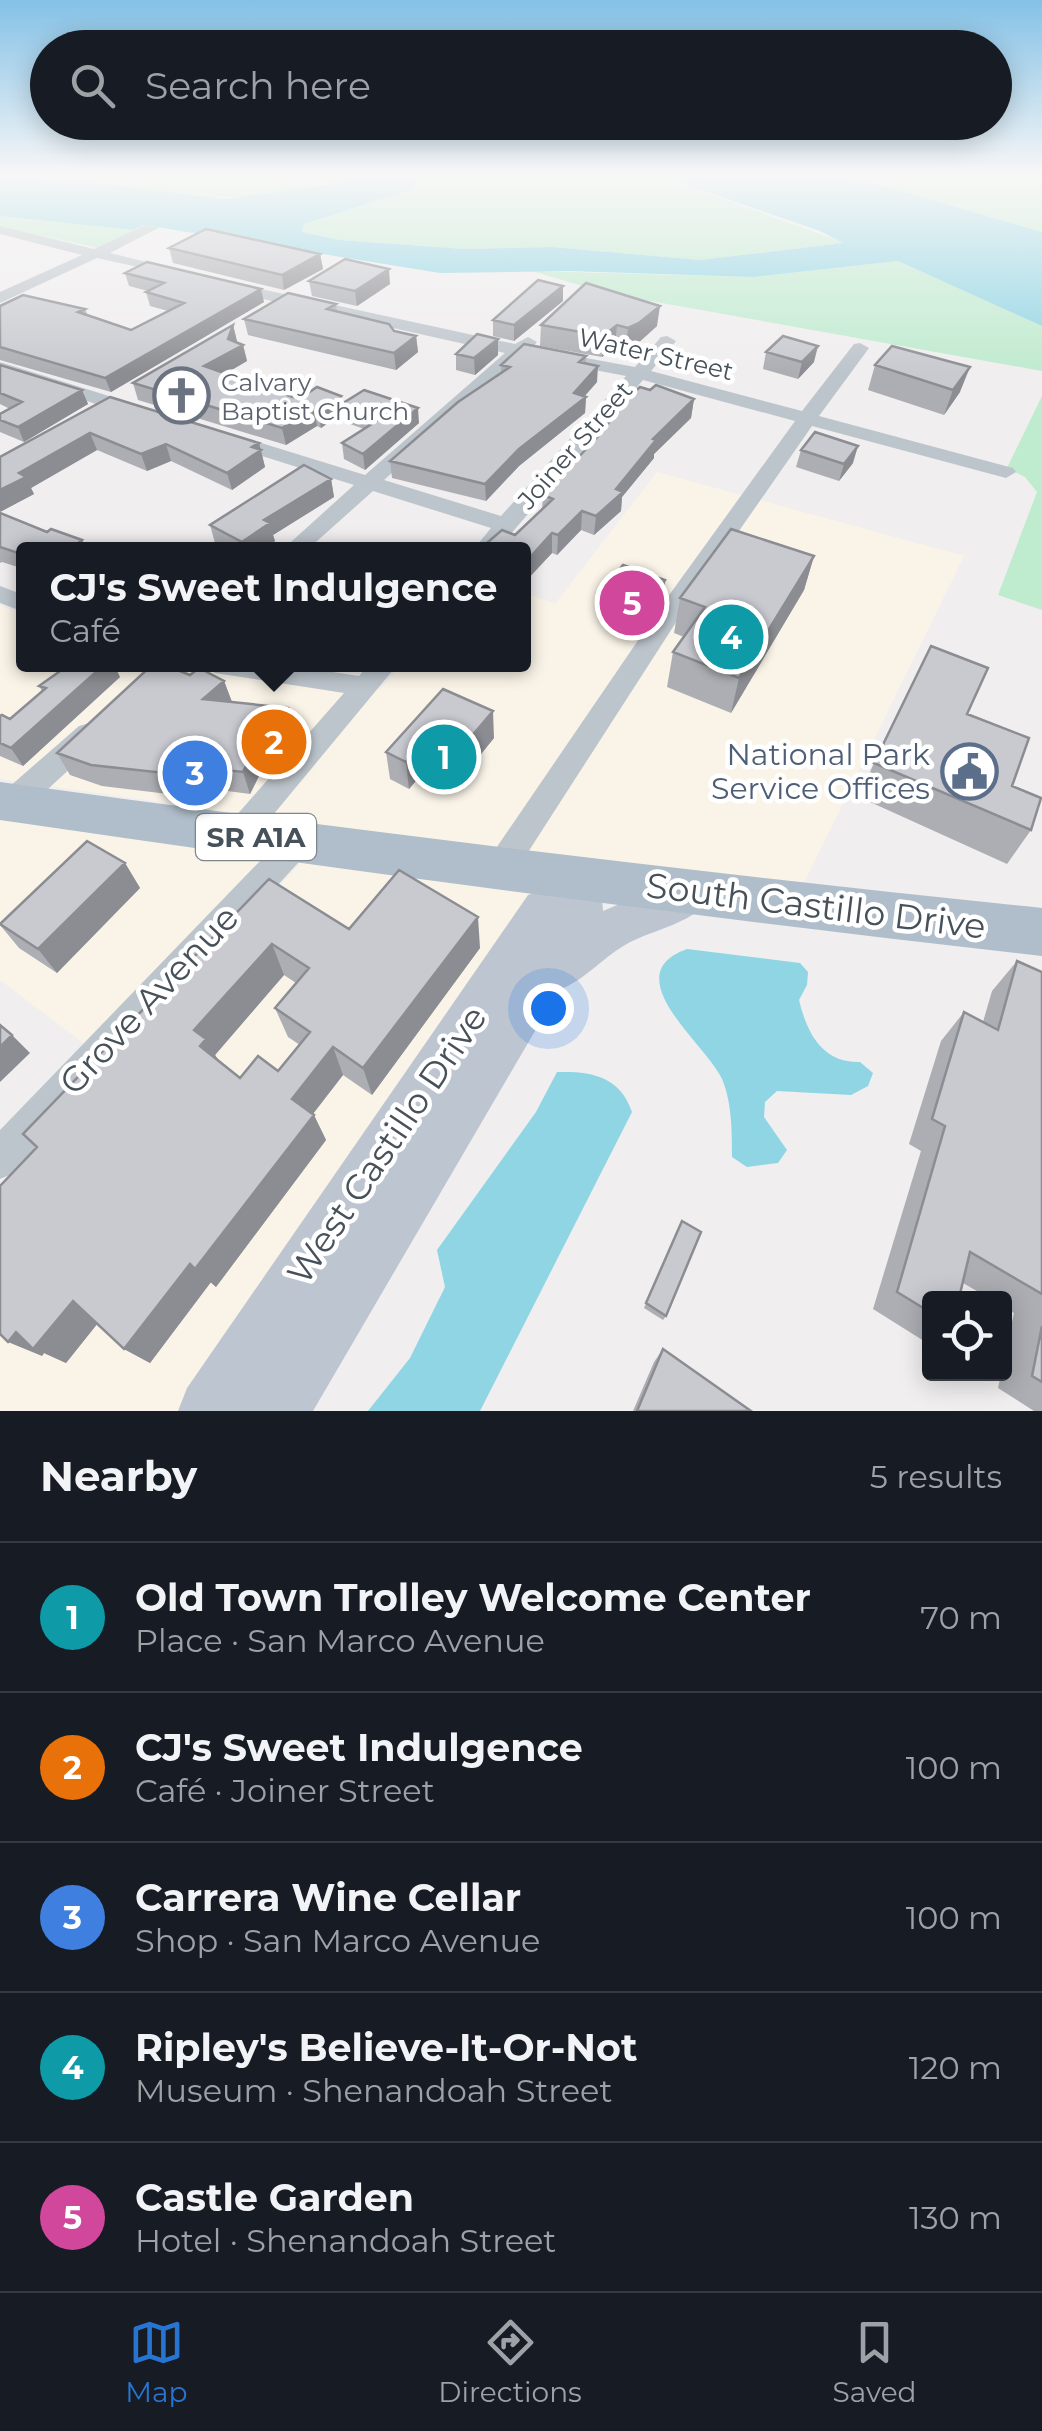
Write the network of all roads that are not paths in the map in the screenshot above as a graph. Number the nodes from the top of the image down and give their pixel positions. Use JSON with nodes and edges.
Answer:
{"nodes":[{"id":1,"x":43,"y":241,"type":"edge"},
{"id":2,"x":124,"y":241,"type":"edge"},
{"id":3,"x":96,"y":254,"type":"junction"},
{"id":4,"x":315,"y":283,"type":"edge"},
{"id":5,"x":0,"y":298,"type":"edge"},
{"id":6,"x":286,"y":300,"type":"junction"},
{"id":7,"x":254,"y":319,"type":"edge"},
{"id":8,"x":546,"y":326,"type":"edge"},
{"id":9,"x":667,"y":341,"type":"dead end"},
{"id":10,"x":860,"y":348,"type":"dead end"},
{"id":11,"x":518,"y":350,"type":"junction"},
{"id":12,"x":0,"y":367,"type":"edge"},
{"id":13,"x":638,"y":373,"type":"junction"},
{"id":14,"x":149,"y":414,"type":"edge"},
{"id":15,"x":808,"y":416,"type":"junction"},
{"id":16,"x":205,"y":432,"type":"edge"},
{"id":17,"x":1006,"y":472,"type":"dead end"},
{"id":18,"x":370,"y":482,"type":"junction"},
{"id":19,"x":506,"y":525,"type":"junction"},
{"id":20,"x":302,"y":542,"type":"edge"},
{"id":21,"x":491,"y":542,"type":"edge"},
{"id":22,"x":322,"y":672,"type":"edge"},
{"id":23,"x":375,"y":676,"type":"edge"},
{"id":24,"x":110,"y":716,"type":"edge"},
{"id":25,"x":6,"y":802,"type":"edge"},
{"id":26,"x":238,"y":835,"type":"junction"},
{"id":27,"x":298,"y":842,"type":"junction"},
{"id":28,"x":501,"y":867,"type":"junction"},
{"id":29,"x":585,"y":887,"type":"junction"},
{"id":30,"x":690,"y":894,"type":"junction"},
{"id":31,"x":1042,"y":932,"type":"edge"},
{"id":32,"x":528,"y":994,"type":"junction"},
{"id":33,"x":0,"y":1159,"type":"edge"},
{"id":34,"x":210,"y":1411,"type":"edge"},
{"id":35,"x":276,"y":1411,"type":"edge"}],
"edges":[{"from":1,"to":3,"type":"street","name":"Water Street"},
{"from":2,"to":3,"type":"street"},
{"from":3,"to":5,"type":"street"},
{"from":3,"to":6,"type":"street","name":"Water Street"},
{"from":4,"to":6,"type":"street"},
{"from":6,"to":7,"type":"street"},
{"from":6,"to":11,"type":"street","name":"Water Street"},
{"from":8,"to":11,"type":"street"},
{"from":9,"to":13,"type":"street","name":"Joiner Street"},
{"from":10,"to":15,"type":"street"},
{"from":11,"to":13,"type":"street","name":"Water Street"},
{"from":11,"to":18,"type":"street"},
{"from":12,"to":14,"type":"street"},
{"from":13,"to":15,"type":"street","name":"Water Street"},
{"from":13,"to":19,"type":"street","name":"Joiner Street"},
{"from":15,"to":17,"type":"street","name":"Water Street"},
{"from":15,"to":28,"type":"street"},
{"from":16,"to":18,"type":"street"},
{"from":18,"to":19,"type":"street"},
{"from":18,"to":20,"type":"street"},
{"from":19,"to":21,"type":"street","name":"Joiner Street"},
{"from":22,"to":23,"type":"street"},
{"from":23,"to":26,"type":"street"},
{"from":24,"to":25,"type":"street"},
{"from":25,"to":26,"type":"main road","number":"SR A1A"},
{"from":26,"to":27,"type":"main road","number":"SR A1A"},
{"from":27,"to":28,"type":"main road","number":"SR A1A"},
{"from":27,"to":33,"type":"street","name":"Grove Avenue"},
{"from":28,"to":29,"type":"main road","number":"SR A1A"},
{"from":29,"to":30,"type":"main road","name":"South Castillo Drive","number":"SR A1A"},
{"from":29,"to":32,"type":"main road","name":"West Castillo Drive"},
{"from":29,"to":34,"type":"main road","name":"West Castillo Drive"},
{"from":30,"to":31,"type":"main road","name":"South Castillo Drive","number":"SR A1A"},
{"from":30,"to":32,"type":"main road"},
{"from":32,"to":35,"type":"main road","name":"West Castillo Drive"}]}
